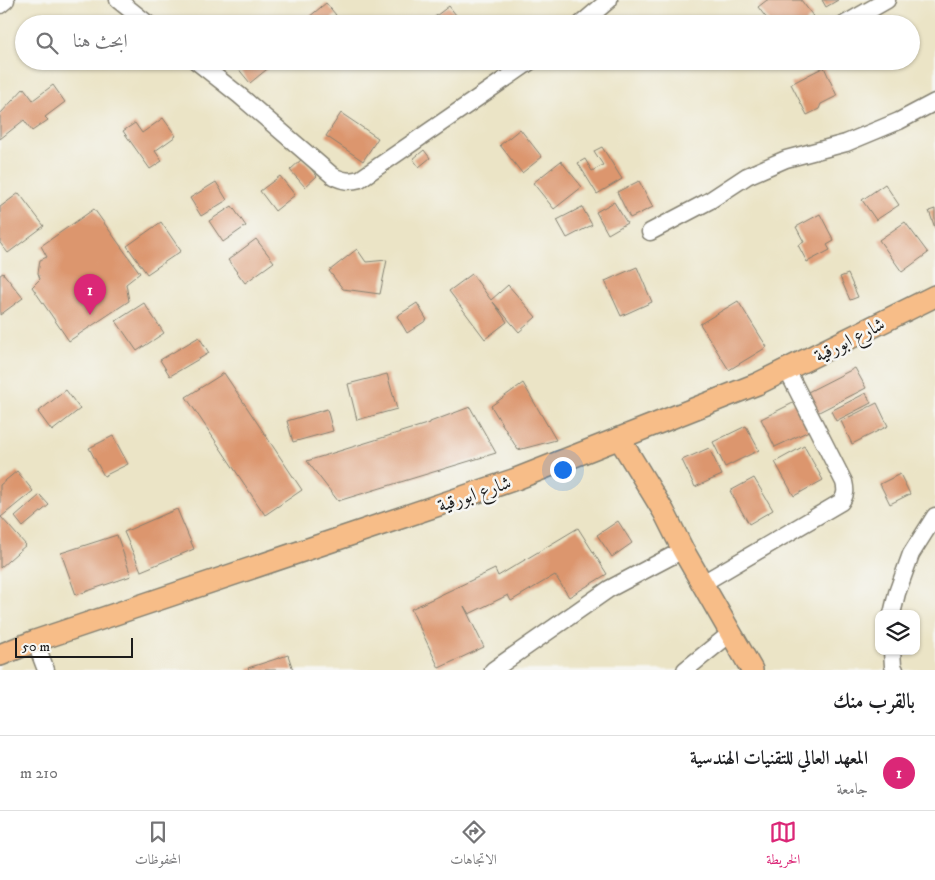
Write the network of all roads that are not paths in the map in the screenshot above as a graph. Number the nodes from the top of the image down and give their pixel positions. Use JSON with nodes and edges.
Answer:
{"nodes":[{"id":1,"x":6,"y":0,"type":"edge"},
{"id":2,"x":118,"y":0,"type":"edge"},
{"id":3,"x":887,"y":0,"type":"edge"},
{"id":4,"x":598,"y":3,"type":"edge"},
{"id":5,"x":0,"y":5,"type":"edge"},
{"id":6,"x":137,"y":15,"type":"edge"},
{"id":7,"x":588,"y":15,"type":"edge"},
{"id":8,"x":861,"y":15,"type":"edge"},
{"id":9,"x":207,"y":70,"type":"edge"},
{"id":10,"x":518,"y":70,"type":"edge"},
{"id":11,"x":935,"y":102,"type":"edge"},
{"id":12,"x":650,"y":232,"type":"dead end"},
{"id":13,"x":935,"y":296,"type":"edge"},
{"id":14,"x":787,"y":370,"type":"junction"},
{"id":15,"x":619,"y":438,"type":"junction"},
{"id":16,"x":935,"y":516,"type":"edge"},
{"id":17,"x":683,"y":550,"type":"junction"},
{"id":18,"x":703,"y":583,"type":"junction"},
{"id":19,"x":893,"y":610,"type":"edge"},
{"id":20,"x":731,"y":633,"type":"junction"},
{"id":21,"x":35,"y":641,"type":"junction"},
{"id":22,"x":0,"y":655,"type":"edge"},
{"id":23,"x":892,"y":655,"type":"edge"},
{"id":24,"x":46,"y":670,"type":"edge"},
{"id":25,"x":493,"y":670,"type":"edge"},
{"id":26,"x":685,"y":670,"type":"edge"},
{"id":27,"x":752,"y":670,"type":"edge"},
{"id":28,"x":895,"y":670,"type":"edge"}],
"edges":[{"from":1,"to":5,"type":"street"},
{"from":2,"to":6,"type":"street"},
{"from":3,"to":8,"type":"street"},
{"from":4,"to":7,"type":"street"},
{"from":9,"to":10,"type":"street"},
{"from":11,"to":12,"type":"street"},
{"from":13,"to":14,"type":"main road","name":"شارع ابورقية"},
{"from":14,"to":15,"type":"main road","name":"شارع ابورقية"},
{"from":14,"to":18,"type":"street"},
{"from":15,"to":17,"type":"main road"},
{"from":15,"to":21,"type":"main road","name":"شارع ابورقية"},
{"from":16,"to":19,"type":"street"},
{"from":17,"to":18,"type":"main road"},
{"from":17,"to":25,"type":"street"},
{"from":18,"to":20,"type":"main road"},
{"from":20,"to":26,"type":"street"},
{"from":20,"to":27,"type":"main road"},
{"from":21,"to":22,"type":"main road","name":"شارع ابورقية"},
{"from":21,"to":24,"type":"street"},
{"from":23,"to":28,"type":"street"}]}
